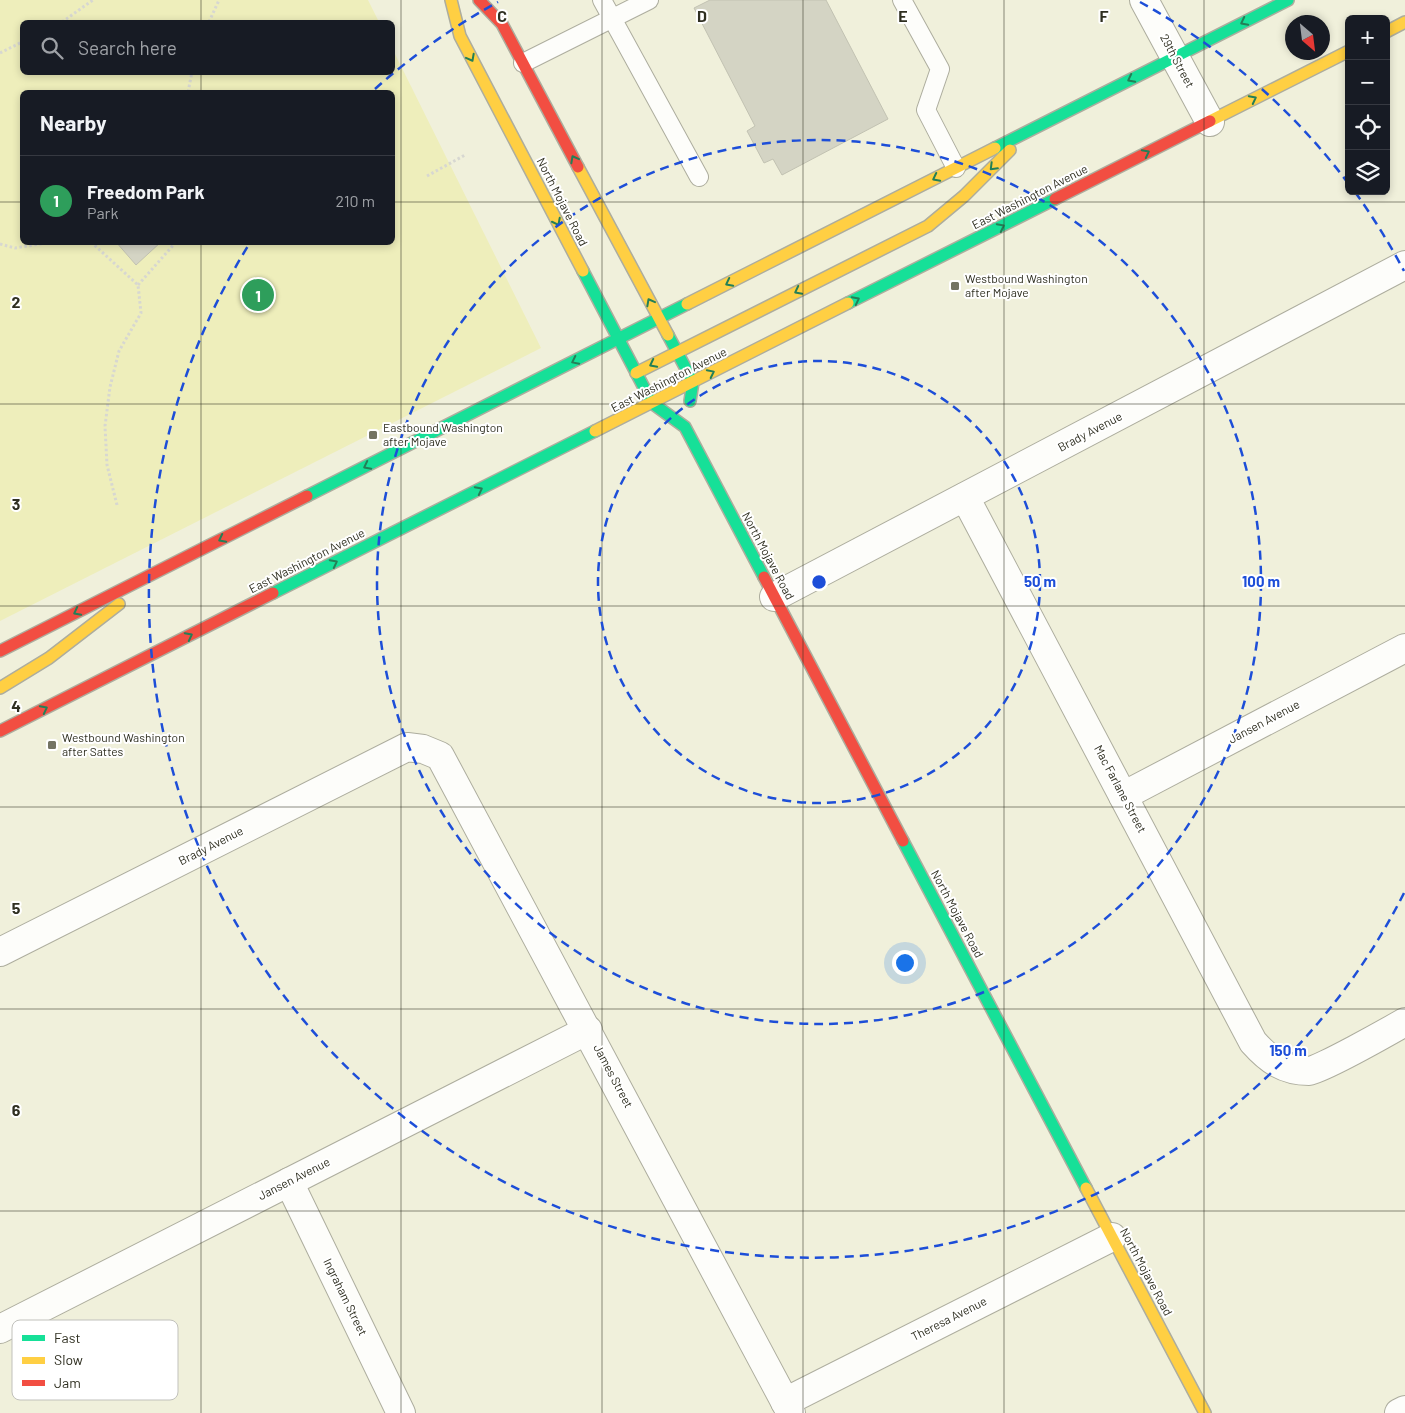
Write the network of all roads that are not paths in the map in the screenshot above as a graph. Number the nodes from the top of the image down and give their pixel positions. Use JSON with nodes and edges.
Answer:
{"nodes":[{"id":1,"x":451,"y":0,"type":"edge"},
{"id":2,"x":479,"y":0,"type":"edge"},
{"id":3,"x":602,"y":0,"type":"edge"},
{"id":4,"x":649,"y":0,"type":"edge"},
{"id":5,"x":902,"y":0,"type":"edge"},
{"id":6,"x":1144,"y":0,"type":"edge"},
{"id":7,"x":1288,"y":0,"type":"edge"},
{"id":8,"x":613,"y":18,"type":"junction"},
{"id":9,"x":1405,"y":22,"type":"edge"},
{"id":10,"x":1390,"y":30,"type":"edge"},
{"id":11,"x":1345,"y":53,"type":"edge"},
{"id":12,"x":1174,"y":57,"type":"junction"},
{"id":13,"x":523,"y":63,"type":"junction"},
{"id":14,"x":1210,"y":122,"type":"junction"},
{"id":15,"x":1027,"y":133,"type":"junction"},
{"id":16,"x":956,"y":168,"type":"junction"},
{"id":17,"x":699,"y":177,"type":"dead end"},
{"id":18,"x":1405,"y":265,"type":"edge"},
{"id":19,"x":659,"y":318,"type":"junction"},
{"id":20,"x":618,"y":339,"type":"junction"},
{"id":21,"x":677,"y":352,"type":"junction"},
{"id":22,"x":636,"y":373,"type":"junction"},
{"id":23,"x":693,"y":382,"type":"junction"},
{"id":24,"x":652,"y":403,"type":"junction"},
{"id":25,"x":687,"y":418,"type":"junction"},
{"id":26,"x":965,"y":497,"type":"junction"},
{"id":27,"x":170,"y":565,"type":"junction"},
{"id":28,"x":774,"y":597,"type":"junction"},
{"id":29,"x":1405,"y":648,"type":"edge"},
{"id":30,"x":0,"y":651,"type":"edge"},
{"id":31,"x":0,"y":688,"type":"edge"},
{"id":32,"x":0,"y":730,"type":"edge"},
{"id":33,"x":423,"y":749,"type":"joint"},
{"id":34,"x":1123,"y":796,"type":"junction"},
{"id":35,"x":0,"y":952,"type":"edge"},
{"id":36,"x":1405,"y":1022,"type":"edge"},
{"id":37,"x":588,"y":1030,"type":"junction"},
{"id":38,"x":289,"y":1182,"type":"junction"},
{"id":39,"x":1112,"y":1237,"type":"junction"},
{"id":40,"x":18,"y":1320,"type":"edge"},
{"id":41,"x":12,"y":1323,"type":"edge"},
{"id":42,"x":0,"y":1329,"type":"edge"},
{"id":43,"x":788,"y":1407,"type":"edge"},
{"id":44,"x":1405,"y":1410,"type":"edge"},
{"id":45,"x":401,"y":1413,"type":"edge"},
{"id":46,"x":1205,"y":1413,"type":"edge"},
{"id":47,"x":1399,"y":1413,"type":"edge"}],
"edges":[{"from":1,"to":20,"type":"main road","name":"North Mojave Road","one_way":true},
{"from":2,"to":13,"type":"main road"},
{"from":3,"to":8,"type":"lane"},
{"from":4,"to":8,"type":"lane"},
{"from":5,"to":16,"type":"lane"},
{"from":6,"to":12,"type":"street","name":"29th Street"},
{"from":7,"to":12,"type":"main road","one_way":true},
{"from":8,"to":13,"type":"lane"},
{"from":8,"to":17,"type":"lane"},
{"from":9,"to":10,"type":"main road"},
{"from":14,"to":11,"type":"main road","name":"East Washington Avenue","one_way":true},
{"from":12,"to":14,"type":"street","name":"29th Street"},
{"from":12,"to":15,"type":"main road","one_way":true},
{"from":19,"to":13,"type":"main road","one_way":true},
{"from":23,"to":14,"type":"main road","name":"East Washington Avenue","one_way":true},
{"from":15,"to":16,"type":"main road"},
{"from":15,"to":21,"type":"main road","one_way":true},
{"from":16,"to":19,"type":"main road","one_way":true},
{"from":18,"to":26,"type":"street","name":"Brady Avenue"},
{"from":19,"to":20,"type":"main road"},
{"from":19,"to":21,"type":"main road"},
{"from":20,"to":22,"type":"main road","name":"North Mojave Road"},
{"from":20,"to":27,"type":"main road","one_way":true},
{"from":21,"to":22,"type":"main road","one_way":true},
{"from":21,"to":23,"type":"main road"},
{"from":22,"to":24,"type":"main road","name":"North Mojave Road"},
{"from":23,"to":24,"type":"main road","name":"East Washington Avenue"},
{"from":23,"to":25,"type":"main road"},
{"from":24,"to":25,"type":"main road","name":"North Mojave Road"},
{"from":32,"to":24,"type":"main road","name":"East Washington Avenue","one_way":true},
{"from":25,"to":28,"type":"main road","name":"North Mojave Road"},
{"from":26,"to":28,"type":"street","name":"Brady Avenue"},
{"from":26,"to":34,"type":"street","name":"Mac Farlane Street"},
{"from":27,"to":30,"type":"main road","one_way":true},
{"from":27,"to":31,"type":"main road"},
{"from":28,"to":39,"type":"main road","name":"North Mojave Road"},
{"from":29,"to":34,"type":"street","name":"Jansen Avenue"},
{"from":33,"to":35,"type":"street","name":"Brady Avenue"},
{"from":33,"to":37,"type":"street","name":"James Street"},
{"from":34,"to":36,"type":"street","name":"Mac Farlane Street"},
{"from":37,"to":38,"type":"street","name":"Jansen Avenue"},
{"from":37,"to":43,"type":"street","name":"James Street"},
{"from":38,"to":40,"type":"street","name":"Jansen Avenue"},
{"from":38,"to":45,"type":"street","name":"Ingraham Street"},
{"from":39,"to":43,"type":"street","name":"Theresa Avenue"},
{"from":39,"to":46,"type":"main road","name":"North Mojave Road"},
{"from":41,"to":42,"type":"street","name":"Jansen Avenue"},
{"from":44,"to":47,"type":"street"}]}
